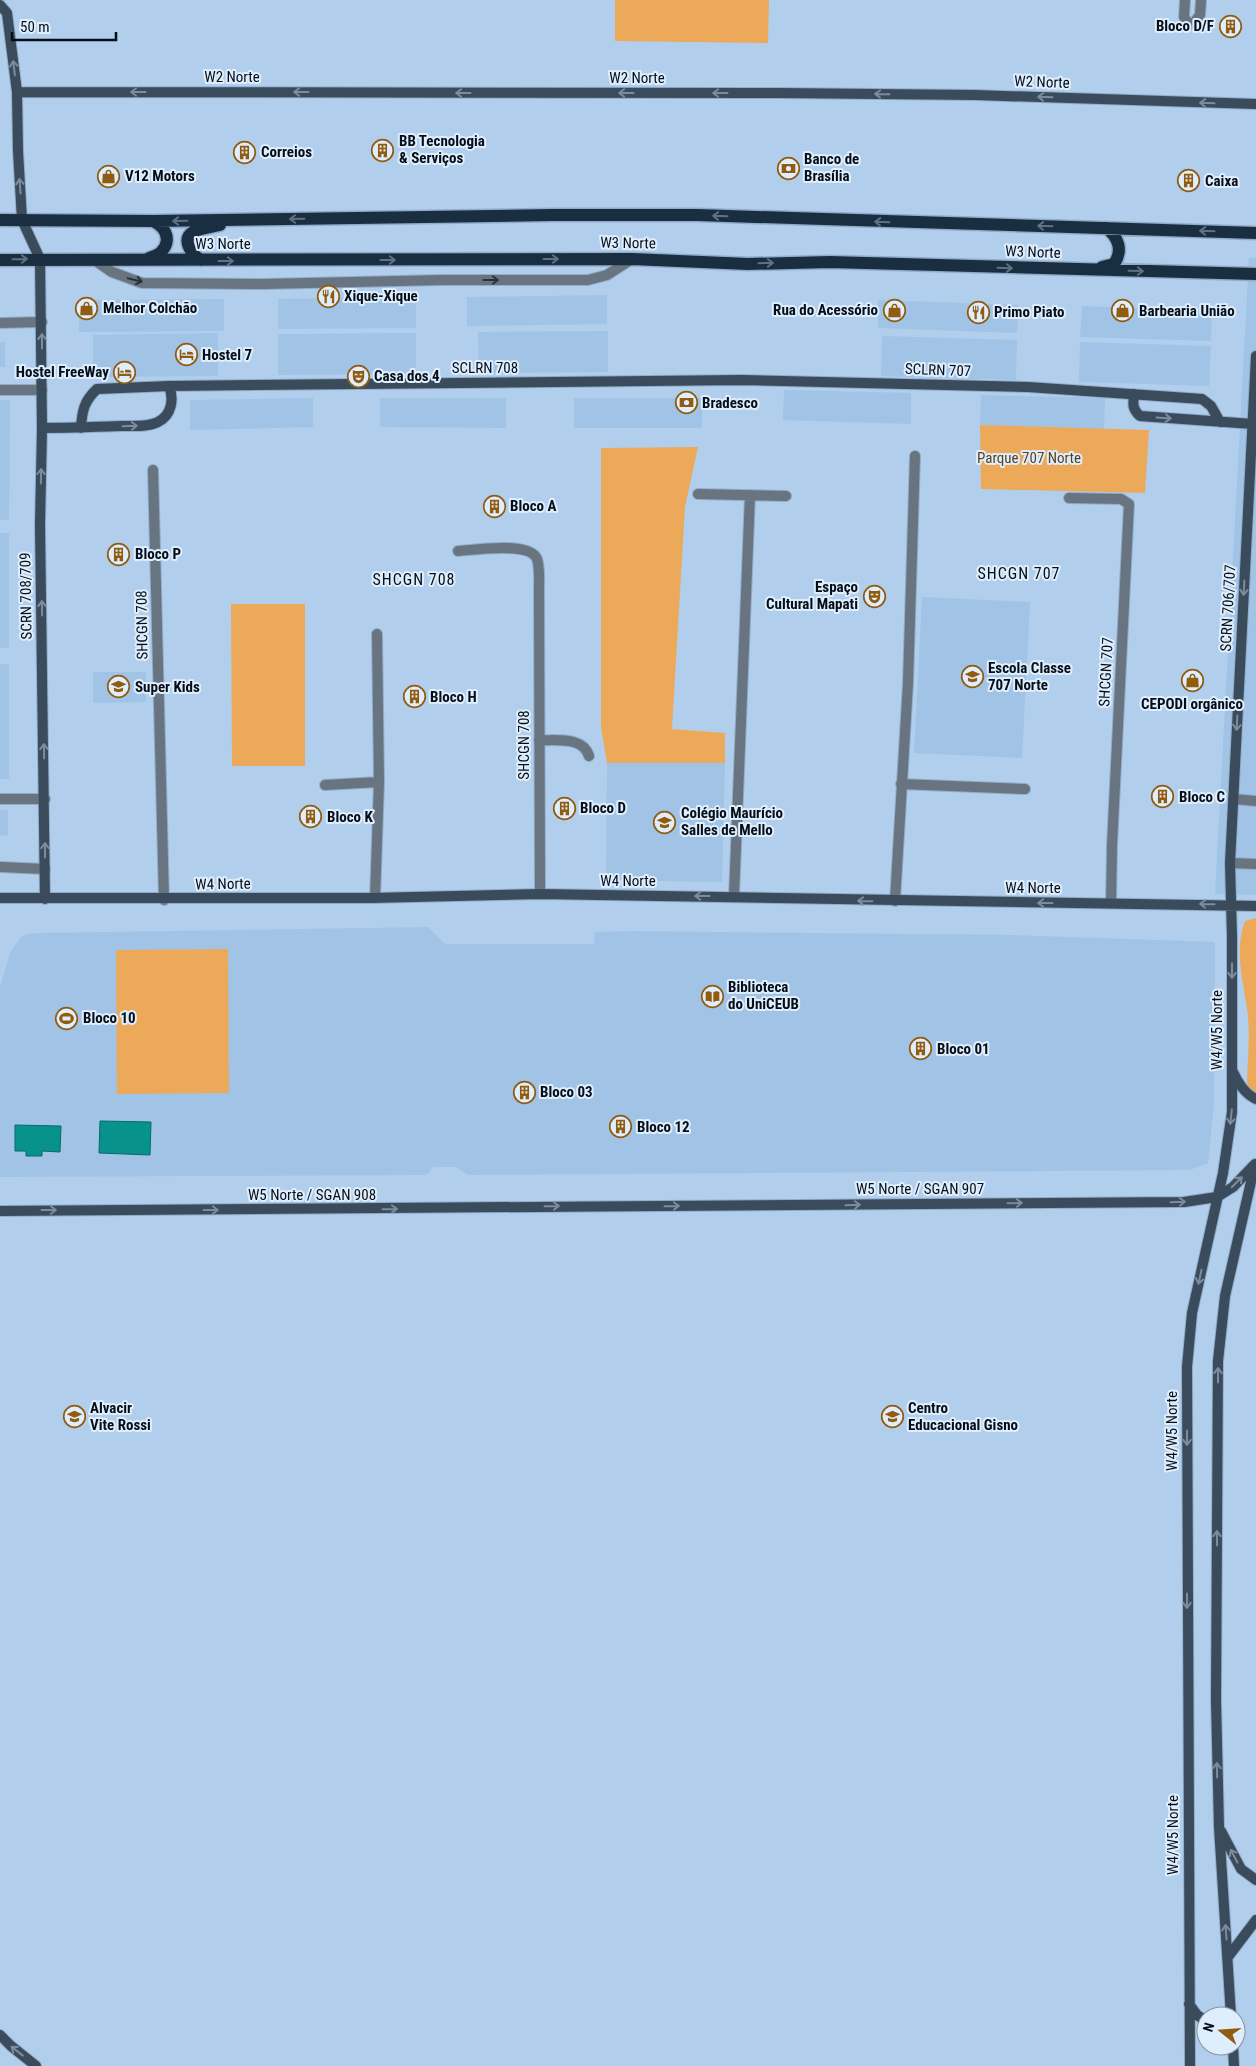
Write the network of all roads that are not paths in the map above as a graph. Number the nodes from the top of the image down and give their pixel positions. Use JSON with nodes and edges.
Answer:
{"nodes":[{"id":1,"x":1185,"y":0,"type":"edge"},
{"id":2,"x":1201,"y":0,"type":"edge"},
{"id":3,"x":0,"y":5,"type":"edge"},
{"id":4,"x":17,"y":92,"type":"junction"},
{"id":5,"x":1256,"y":104,"type":"edge"},
{"id":6,"x":0,"y":220,"type":"edge"},
{"id":7,"x":22,"y":220,"type":"junction"},
{"id":8,"x":247,"y":220,"type":"junction"},
{"id":9,"x":153,"y":221,"type":"junction"},
{"id":10,"x":1106,"y":228,"type":"junction"},
{"id":11,"x":1256,"y":233,"type":"edge"},
{"id":12,"x":92,"y":258,"type":"junction"},
{"id":13,"x":40,"y":259,"type":"junction"},
{"id":14,"x":142,"y":259,"type":"junction"},
{"id":15,"x":632,"y":259,"type":"junction"},
{"id":16,"x":0,"y":260,"type":"edge"},
{"id":17,"x":201,"y":260,"type":"junction"},
{"id":18,"x":1070,"y":270,"type":"junction"},
{"id":19,"x":1256,"y":274,"type":"edge"},
{"id":20,"x":42,"y":322,"type":"junction"},
{"id":21,"x":0,"y":323,"type":"edge"},
{"id":22,"x":1256,"y":356,"type":"edge"},
{"id":23,"x":741,"y":380,"type":"joint"},
{"id":24,"x":169,"y":386,"type":"junction"},
{"id":25,"x":0,"y":390,"type":"edge"},
{"id":26,"x":42,"y":390,"type":"junction"},
{"id":27,"x":1134,"y":394,"type":"junction"},
{"id":28,"x":1255,"y":396,"type":"edge"},
{"id":29,"x":1220,"y":422,"type":"junction"},
{"id":30,"x":1253,"y":424,"type":"junction"},
{"id":31,"x":42,"y":428,"type":"junction"},
{"id":32,"x":81,"y":428,"type":"junction"},
{"id":33,"x":915,"y":456,"type":"dead end"},
{"id":34,"x":153,"y":470,"type":"dead end"},
{"id":35,"x":698,"y":494,"type":"dead end"},
{"id":36,"x":750,"y":495,"type":"junction"},
{"id":37,"x":786,"y":496,"type":"dead end"},
{"id":38,"x":1069,"y":498,"type":"dead end"},
{"id":39,"x":458,"y":551,"type":"dead end"},
{"id":40,"x":377,"y":634,"type":"dead end"},
{"id":41,"x":539,"y":740,"type":"junction"},
{"id":42,"x":589,"y":756,"type":"dead end"},
{"id":43,"x":379,"y":782,"type":"junction"},
{"id":44,"x":901,"y":784,"type":"junction"},
{"id":45,"x":325,"y":785,"type":"dead end"},
{"id":46,"x":1025,"y":788,"type":"dead end"},
{"id":47,"x":1233,"y":799,"type":"junction"},
{"id":48,"x":0,"y":800,"type":"edge"},
{"id":49,"x":46,"y":800,"type":"junction"},
{"id":50,"x":1256,"y":801,"type":"edge"},
{"id":51,"x":1230,"y":863,"type":"junction"},
{"id":52,"x":1256,"y":864,"type":"edge"},
{"id":53,"x":0,"y":867,"type":"edge"},
{"id":54,"x":45,"y":869,"type":"junction"},
{"id":55,"x":540,"y":894,"type":"junction"},
{"id":56,"x":734,"y":896,"type":"junction"},
{"id":57,"x":0,"y":898,"type":"edge"},
{"id":58,"x":375,"y":898,"type":"junction"},
{"id":59,"x":46,"y":899,"type":"junction"},
{"id":60,"x":164,"y":900,"type":"junction"},
{"id":61,"x":895,"y":901,"type":"junction"},
{"id":62,"x":1111,"y":903,"type":"junction"},
{"id":63,"x":1231,"y":905,"type":"junction"},
{"id":64,"x":1256,"y":906,"type":"edge"},
{"id":65,"x":1232,"y":1069,"type":"junction"},
{"id":66,"x":1256,"y":1099,"type":"edge"},
{"id":67,"x":1256,"y":1162,"type":"edge"},
{"id":68,"x":1217,"y":1197,"type":"junction"},
{"id":69,"x":624,"y":1206,"type":"joint"},
{"id":70,"x":0,"y":1211,"type":"edge"},
{"id":71,"x":1218,"y":1827,"type":"junction"},
{"id":72,"x":1256,"y":1880,"type":"edge"},
{"id":73,"x":1256,"y":1920,"type":"edge"},
{"id":74,"x":1228,"y":1957,"type":"junction"},
{"id":75,"x":1231,"y":2002,"type":"junction"},
{"id":76,"x":1189,"y":2004,"type":"junction"},
{"id":77,"x":1230,"y":2006,"type":"edge"},
{"id":78,"x":1231,"y":2006,"type":"edge"},
{"id":79,"x":1196,"y":2014,"type":"edge"},
{"id":80,"x":0,"y":2035,"type":"edge"},
{"id":81,"x":36,"y":2066,"type":"edge"},
{"id":82,"x":1190,"y":2066,"type":"edge"}],
"edges":[{"from":1,"to":2,"type":"street"},
{"from":4,"to":3,"type":"main road","one_way":true},
{"from":5,"to":4,"type":"main road","name":"W2 Norte","one_way":true},
{"from":7,"to":4,"type":"main road","one_way":true},
{"from":6,"to":7,"type":"main road","name":"W3 Norte"},
{"from":7,"to":9,"type":"main road","name":"W3 Norte"},
{"from":7,"to":13,"type":"main road"},
{"from":8,"to":9,"type":"main road","name":"W3 Norte","one_way":true},
{"from":10,"to":8,"type":"main road","name":"W3 Norte","one_way":true},
{"from":8,"to":17,"type":"main road"},
{"from":9,"to":14,"type":"main road"},
{"from":11,"to":10,"type":"main road","name":"W3 Norte","one_way":true},
{"from":10,"to":18,"type":"main road"},
{"from":12,"to":13,"type":"main road","name":"W3 Norte"},
{"from":12,"to":14,"type":"main road","name":"W3 Norte"},
{"from":12,"to":15,"type":"street","one_way":true},
{"from":16,"to":13,"type":"main road","name":"W3 Norte","one_way":true},
{"from":13,"to":20,"type":"main road","name":"SCRN 708/709"},
{"from":14,"to":17,"type":"main road","name":"W3 Norte"},
{"from":17,"to":15,"type":"main road","name":"W3 Norte","one_way":true},
{"from":15,"to":18,"type":"main road","name":"W3 Norte","one_way":true},
{"from":18,"to":19,"type":"main road","name":"W3 Norte","one_way":true},
{"from":20,"to":21,"type":"street"},
{"from":26,"to":20,"type":"main road","name":"SCRN 708/709","one_way":true},
{"from":22,"to":28,"type":"main road","name":"SCRN 706/707"},
{"from":23,"to":24,"type":"main road","name":"SCLRN 708"},
{"from":23,"to":27,"type":"main road","name":"SCLRN 707"},
{"from":24,"to":32,"type":"main road","name":"SCLRN 708"},
{"from":32,"to":24,"type":"main road","one_way":true},
{"from":25,"to":26,"type":"street"},
{"from":26,"to":31,"type":"main road","name":"SCRN 708/709"},
{"from":27,"to":29,"type":"main road","name":"SCLRN 707"},
{"from":27,"to":29,"type":"main road","one_way":true},
{"from":28,"to":30,"type":"main road","name":"SCRN 706/707"},
{"from":29,"to":30,"type":"main road"},
{"from":30,"to":47,"type":"main road","name":"SCRN 706/707","one_way":true},
{"from":31,"to":32,"type":"main road"},
{"from":49,"to":31,"type":"main road","name":"SCRN 708/709","one_way":true},
{"from":33,"to":44,"type":"street"},
{"from":34,"to":60,"type":"street","name":"SHCGN 708"},
{"from":35,"to":36,"type":"street"},
{"from":36,"to":37,"type":"street"},
{"from":36,"to":56,"type":"street"},
{"from":38,"to":62,"type":"street","name":"SHCGN 707"},
{"from":39,"to":41,"type":"street","name":"SHCGN 708"},
{"from":40,"to":43,"type":"street"},
{"from":41,"to":42,"type":"street"},
{"from":41,"to":55,"type":"street","name":"SHCGN 708"},
{"from":43,"to":45,"type":"street"},
{"from":43,"to":58,"type":"street"},
{"from":44,"to":46,"type":"street"},
{"from":44,"to":61,"type":"street"},
{"from":47,"to":50,"type":"street"},
{"from":47,"to":51,"type":"main road","name":"W4/W5 Norte"},
{"from":48,"to":49,"type":"street"},
{"from":54,"to":49,"type":"main road","name":"SCRN 708/709","one_way":true},
{"from":51,"to":52,"type":"street"},
{"from":51,"to":63,"type":"main road","name":"W4/W5 Norte"},
{"from":53,"to":54,"type":"street"},
{"from":54,"to":59,"type":"main road","name":"SCRN 708/709"},
{"from":56,"to":55,"type":"main road","name":"W4 Norte","one_way":true},
{"from":55,"to":58,"type":"main road","name":"W4 Norte"},
{"from":61,"to":56,"type":"main road","name":"W4 Norte","one_way":true},
{"from":57,"to":59,"type":"main road","name":"W4 Norte"},
{"from":58,"to":60,"type":"main road","name":"W4 Norte"},
{"from":59,"to":60,"type":"main road","name":"W4 Norte"},
{"from":62,"to":61,"type":"main road","name":"W4 Norte","one_way":true},
{"from":63,"to":62,"type":"main road","name":"W4 Norte","one_way":true},
{"from":63,"to":64,"type":"main road","name":"W4 Norte"},
{"from":63,"to":65,"type":"main road","name":"W4/W5 Norte","one_way":true},
{"from":65,"to":66,"type":"main road"},
{"from":65,"to":68,"type":"main road","name":"W4/W5 Norte","one_way":true},
{"from":68,"to":67,"type":"main road","one_way":true},
{"from":71,"to":67,"type":"main road","one_way":true},
{"from":69,"to":68,"type":"main road","name":"W5 Norte / SGAN 907","one_way":true},
{"from":68,"to":76,"type":"main road","name":"W4/W5 Norte","one_way":true},
{"from":70,"to":69,"type":"main road","name":"W5 Norte / SGAN 908","one_way":true},
{"from":72,"to":71,"type":"main road","one_way":true},
{"from":74,"to":71,"type":"main road","one_way":true},
{"from":73,"to":74,"type":"main road"},
{"from":74,"to":75,"type":"main road"},
{"from":75,"to":77,"type":"main road"},
{"from":75,"to":78,"type":"main road"},
{"from":76,"to":79,"type":"main road"},
{"from":76,"to":82,"type":"main road","name":"W4/W5 Norte"},
{"from":81,"to":80,"type":"main road","one_way":true}]}
